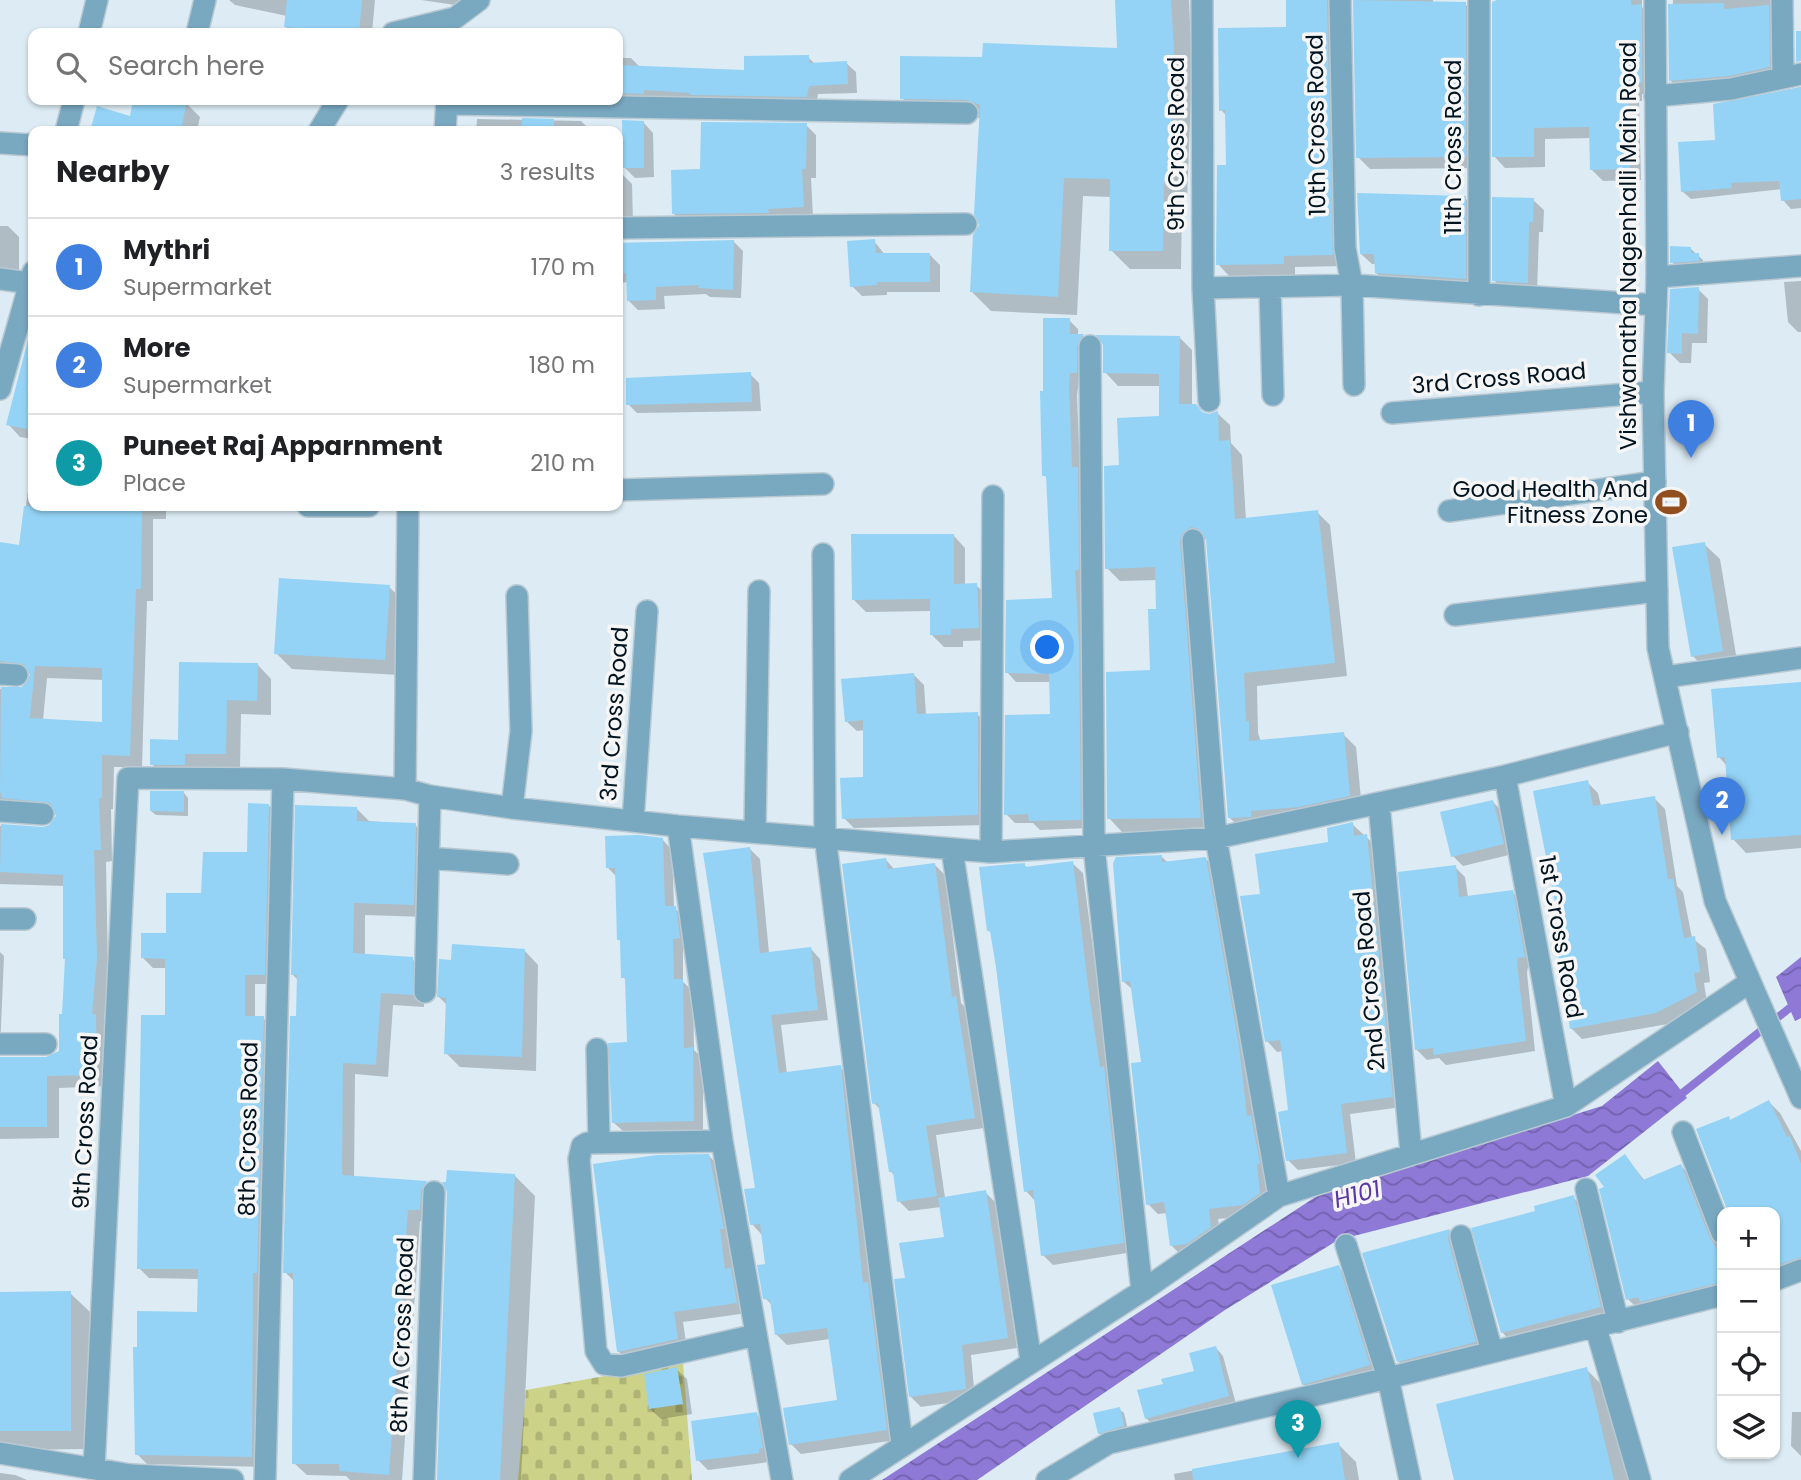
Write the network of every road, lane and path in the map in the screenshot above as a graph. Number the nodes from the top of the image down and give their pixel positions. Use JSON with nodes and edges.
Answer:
{"nodes":[{"id":1,"x":97,"y":0,"type":"edge"},
{"id":2,"x":205,"y":0,"type":"edge"},
{"id":3,"x":479,"y":0,"type":"edge"},
{"id":4,"x":1202,"y":0,"type":"edge"},
{"id":5,"x":1340,"y":0,"type":"edge"},
{"id":6,"x":1479,"y":0,"type":"edge"},
{"id":7,"x":1655,"y":0,"type":"edge"},
{"id":8,"x":1782,"y":0,"type":"edge"},
{"id":9,"x":454,"y":25,"type":"edge"},
{"id":10,"x":90,"y":28,"type":"edge"},
{"id":11,"x":199,"y":28,"type":"edge"},
{"id":12,"x":431,"y":28,"type":"edge"},
{"id":13,"x":1792,"y":76,"type":"edge"},
{"id":14,"x":1655,"y":96,"type":"junction"},
{"id":15,"x":73,"y":105,"type":"edge"},
{"id":16,"x":335,"y":105,"type":"edge"},
{"id":17,"x":447,"y":105,"type":"edge"},
{"id":18,"x":589,"y":105,"type":"edge"},
{"id":19,"x":967,"y":113,"type":"dead end"},
{"id":20,"x":67,"y":126,"type":"edge"},
{"id":21,"x":323,"y":126,"type":"edge"},
{"id":22,"x":445,"y":126,"type":"edge"},
{"id":23,"x":0,"y":143,"type":"edge"},
{"id":24,"x":28,"y":145,"type":"edge"},
{"id":25,"x":965,"y":224,"type":"dead end"},
{"id":26,"x":623,"y":228,"type":"edge"},
{"id":27,"x":1801,"y":266,"type":"edge"},
{"id":28,"x":1657,"y":277,"type":"junction"},
{"id":29,"x":28,"y":278,"type":"edge"},
{"id":30,"x":0,"y":279,"type":"edge"},
{"id":31,"x":1352,"y":285,"type":"junction"},
{"id":32,"x":1270,"y":287,"type":"junction"},
{"id":33,"x":1203,"y":288,"type":"junction"},
{"id":34,"x":28,"y":290,"type":"edge"},
{"id":35,"x":1479,"y":295,"type":"junction"},
{"id":36,"x":1657,"y":305,"type":"junction"},
{"id":37,"x":16,"y":340,"type":"edge"},
{"id":38,"x":1090,"y":346,"type":"dead end"},
{"id":39,"x":1354,"y":384,"type":"dead end"},
{"id":40,"x":0,"y":389,"type":"edge"},
{"id":41,"x":1653,"y":392,"type":"junction"},
{"id":42,"x":1273,"y":395,"type":"dead end"},
{"id":43,"x":1209,"y":401,"type":"dead end"},
{"id":44,"x":1392,"y":413,"type":"dead end"},
{"id":45,"x":1655,"y":482,"type":"junction"},
{"id":46,"x":822,"y":484,"type":"dead end"},
{"id":47,"x":623,"y":489,"type":"edge"},
{"id":48,"x":993,"y":496,"type":"dead end"},
{"id":49,"x":408,"y":511,"type":"edge"},
{"id":50,"x":1449,"y":511,"type":"dead end"},
{"id":51,"x":1193,"y":540,"type":"dead end"},
{"id":52,"x":823,"y":554,"type":"dead end"},
{"id":53,"x":759,"y":591,"type":"dead end"},
{"id":54,"x":1657,"y":592,"type":"junction"},
{"id":55,"x":517,"y":596,"type":"dead end"},
{"id":56,"x":647,"y":611,"type":"dead end"},
{"id":57,"x":1455,"y":615,"type":"dead end"},
{"id":58,"x":1801,"y":658,"type":"edge"},
{"id":59,"x":1665,"y":677,"type":"junction"},
{"id":60,"x":1678,"y":732,"type":"junction"},
{"id":61,"x":1505,"y":776,"type":"junction"},
{"id":62,"x":284,"y":779,"type":"junction"},
{"id":63,"x":405,"y":789,"type":"junction"},
{"id":64,"x":429,"y":796,"type":"junction"},
{"id":65,"x":1379,"y":804,"type":"junction"},
{"id":66,"x":512,"y":808,"type":"junction"},
{"id":67,"x":0,"y":810,"type":"edge"},
{"id":68,"x":43,"y":814,"type":"dead end"},
{"id":69,"x":633,"y":821,"type":"junction"},
{"id":70,"x":678,"y":826,"type":"junction"},
{"id":71,"x":755,"y":830,"type":"junction"},
{"id":72,"x":825,"y":836,"type":"junction"},
{"id":73,"x":1216,"y":838,"type":"junction"},
{"id":74,"x":1094,"y":847,"type":"junction"},
{"id":75,"x":952,"y":850,"type":"junction"},
{"id":76,"x":992,"y":852,"type":"junction"},
{"id":77,"x":428,"y":858,"type":"junction"},
{"id":78,"x":508,"y":864,"type":"dead end"},
{"id":79,"x":0,"y":919,"type":"edge"},
{"id":80,"x":25,"y":919,"type":"dead end"},
{"id":81,"x":1750,"y":982,"type":"junction"},
{"id":82,"x":425,"y":992,"type":"dead end"},
{"id":83,"x":0,"y":1044,"type":"edge"},
{"id":84,"x":46,"y":1044,"type":"dead end"},
{"id":85,"x":597,"y":1049,"type":"dead end"},
{"id":86,"x":1798,"y":1090,"type":"edge"},
{"id":87,"x":1566,"y":1106,"type":"junction"},
{"id":88,"x":1683,"y":1132,"type":"dead end"},
{"id":89,"x":722,"y":1141,"type":"junction"},
{"id":90,"x":598,"y":1143,"type":"junction"},
{"id":91,"x":1411,"y":1153,"type":"junction"},
{"id":92,"x":1586,"y":1189,"type":"dead end"},
{"id":93,"x":434,"y":1192,"type":"dead end"},
{"id":94,"x":1279,"y":1196,"type":"junction"},
{"id":95,"x":1717,"y":1220,"type":"edge"},
{"id":96,"x":1461,"y":1236,"type":"dead end"},
{"id":97,"x":1346,"y":1245,"type":"dead end"},
{"id":98,"x":1801,"y":1270,"type":"edge"},
{"id":99,"x":1780,"y":1278,"type":"edge"},
{"id":100,"x":1142,"y":1291,"type":"junction"},
{"id":101,"x":1717,"y":1296,"type":"edge"},
{"id":102,"x":1618,"y":1322,"type":"junction"},
{"id":103,"x":1596,"y":1328,"type":"junction"},
{"id":104,"x":756,"y":1335,"type":"junction"},
{"id":105,"x":1492,"y":1352,"type":"junction"},
{"id":106,"x":1031,"y":1361,"type":"junction"},
{"id":107,"x":1388,"y":1378,"type":"junction"},
{"id":108,"x":902,"y":1444,"type":"junction"},
{"id":109,"x":0,"y":1453,"type":"edge"},
{"id":110,"x":94,"y":1468,"type":"junction"},
{"id":111,"x":131,"y":1478,"type":"edge"},
{"id":112,"x":233,"y":1480,"type":"edge"},
{"id":113,"x":265,"y":1480,"type":"edge"},
{"id":114,"x":424,"y":1480,"type":"edge"},
{"id":115,"x":782,"y":1480,"type":"edge"},
{"id":116,"x":850,"y":1480,"type":"edge"},
{"id":117,"x":1047,"y":1480,"type":"edge"},
{"id":118,"x":1410,"y":1480,"type":"edge"},
{"id":119,"x":1640,"y":1480,"type":"edge"}],
"edges":[{"from":1,"to":10,"type":"street"},
{"from":2,"to":11,"type":"street"},
{"from":3,"to":9,"type":"street"},
{"from":4,"to":33,"type":"street","name":"9th Cross Road"},
{"from":5,"to":31,"type":"street","name":"10th Cross Road"},
{"from":6,"to":35,"type":"street","name":"11th Cross Road"},
{"from":7,"to":14,"type":"street","name":"Vishwanatha Nagenhalli Main Road"},
{"from":8,"to":13,"type":"street"},
{"from":9,"to":12,"type":"street"},
{"from":13,"to":14,"type":"street"},
{"from":14,"to":28,"type":"street","name":"Vishwanatha Nagenhalli Main Road"},
{"from":15,"to":20,"type":"street"},
{"from":16,"to":21,"type":"street"},
{"from":17,"to":22,"type":"street"},
{"from":18,"to":19,"type":"street"},
{"from":23,"to":24,"type":"street"},
{"from":25,"to":26,"type":"street"},
{"from":27,"to":28,"type":"street"},
{"from":28,"to":36,"type":"street","name":"Vishwanatha Nagenhalli Main Road"},
{"from":29,"to":30,"type":"street"},
{"from":31,"to":32,"type":"street"},
{"from":31,"to":35,"type":"street"},
{"from":31,"to":39,"type":"street","name":"10th Cross Road"},
{"from":32,"to":33,"type":"street"},
{"from":32,"to":42,"type":"street"},
{"from":33,"to":43,"type":"street","name":"9th Cross Road"},
{"from":34,"to":37,"type":"street"},
{"from":35,"to":36,"type":"street"},
{"from":36,"to":41,"type":"street","name":"Vishwanatha Nagenhalli Main Road"},
{"from":37,"to":40,"type":"street"},
{"from":38,"to":74,"type":"street"},
{"from":41,"to":44,"type":"street","name":"3rd Cross Road"},
{"from":41,"to":45,"type":"street","name":"Vishwanatha Nagenhalli Main Road"},
{"from":45,"to":50,"type":"street"},
{"from":45,"to":54,"type":"street","name":"Vishwanatha Nagenhalli Main Road"},
{"from":46,"to":47,"type":"street"},
{"from":48,"to":76,"type":"street"},
{"from":49,"to":63,"type":"street"},
{"from":51,"to":73,"type":"street"},
{"from":52,"to":72,"type":"street"},
{"from":53,"to":71,"type":"street"},
{"from":54,"to":57,"type":"street"},
{"from":54,"to":59,"type":"street","name":"Vishwanatha Nagenhalli Main Road"},
{"from":55,"to":66,"type":"street"},
{"from":56,"to":69,"type":"street","name":"3rd Cross Road"},
{"from":58,"to":59,"type":"street"},
{"from":59,"to":60,"type":"street","name":"Vishwanatha Nagenhalli Main Road"},
{"from":60,"to":61,"type":"street"},
{"from":60,"to":81,"type":"street","name":"Vishwanatha Nagenhalli Main Road"},
{"from":61,"to":65,"type":"street"},
{"from":61,"to":87,"type":"street","name":"1st Cross Road"},
{"from":62,"to":63,"type":"street"},
{"from":62,"to":110,"type":"street","name":"9th Cross Road"},
{"from":62,"to":113,"type":"street","name":"8th Cross Road"},
{"from":63,"to":64,"type":"street"},
{"from":64,"to":66,"type":"street"},
{"from":64,"to":77,"type":"street"},
{"from":65,"to":73,"type":"street"},
{"from":65,"to":91,"type":"street","name":"2nd Cross Road"},
{"from":66,"to":69,"type":"street"},
{"from":67,"to":68,"type":"street"},
{"from":69,"to":70,"type":"street"},
{"from":70,"to":71,"type":"street"},
{"from":70,"to":89,"type":"street"},
{"from":71,"to":72,"type":"street"},
{"from":72,"to":75,"type":"street"},
{"from":72,"to":108,"type":"street"},
{"from":73,"to":74,"type":"street"},
{"from":73,"to":94,"type":"street"},
{"from":74,"to":76,"type":"street"},
{"from":74,"to":100,"type":"street"},
{"from":75,"to":76,"type":"street"},
{"from":75,"to":106,"type":"street"},
{"from":77,"to":78,"type":"street"},
{"from":77,"to":82,"type":"street"},
{"from":79,"to":80,"type":"street"},
{"from":81,"to":86,"type":"street","name":"Vishwanatha Nagenhalli Main Road"},
{"from":81,"to":87,"type":"street"},
{"from":83,"to":84,"type":"street"},
{"from":85,"to":90,"type":"street"},
{"from":87,"to":91,"type":"street"},
{"from":88,"to":95,"type":"street"},
{"from":89,"to":90,"type":"street"},
{"from":89,"to":104,"type":"street"},
{"from":90,"to":104,"type":"street"},
{"from":91,"to":94,"type":"street"},
{"from":92,"to":102,"type":"street"},
{"from":93,"to":114,"type":"street","name":"8th A Cross Road"},
{"from":94,"to":100,"type":"street"},
{"from":96,"to":105,"type":"street"},
{"from":97,"to":107,"type":"street"},
{"from":98,"to":99,"type":"street"},
{"from":100,"to":106,"type":"street"},
{"from":101,"to":102,"type":"street"},
{"from":102,"to":103,"type":"street"},
{"from":103,"to":105,"type":"street"},
{"from":103,"to":119,"type":"street"},
{"from":104,"to":115,"type":"street"},
{"from":105,"to":107,"type":"street"},
{"from":106,"to":108,"type":"street"},
{"from":107,"to":117,"type":"street"},
{"from":107,"to":118,"type":"street"},
{"from":108,"to":116,"type":"street"},
{"from":109,"to":110,"type":"street"},
{"from":110,"to":111,"type":"street"},
{"from":111,"to":112,"type":"street"}]}
